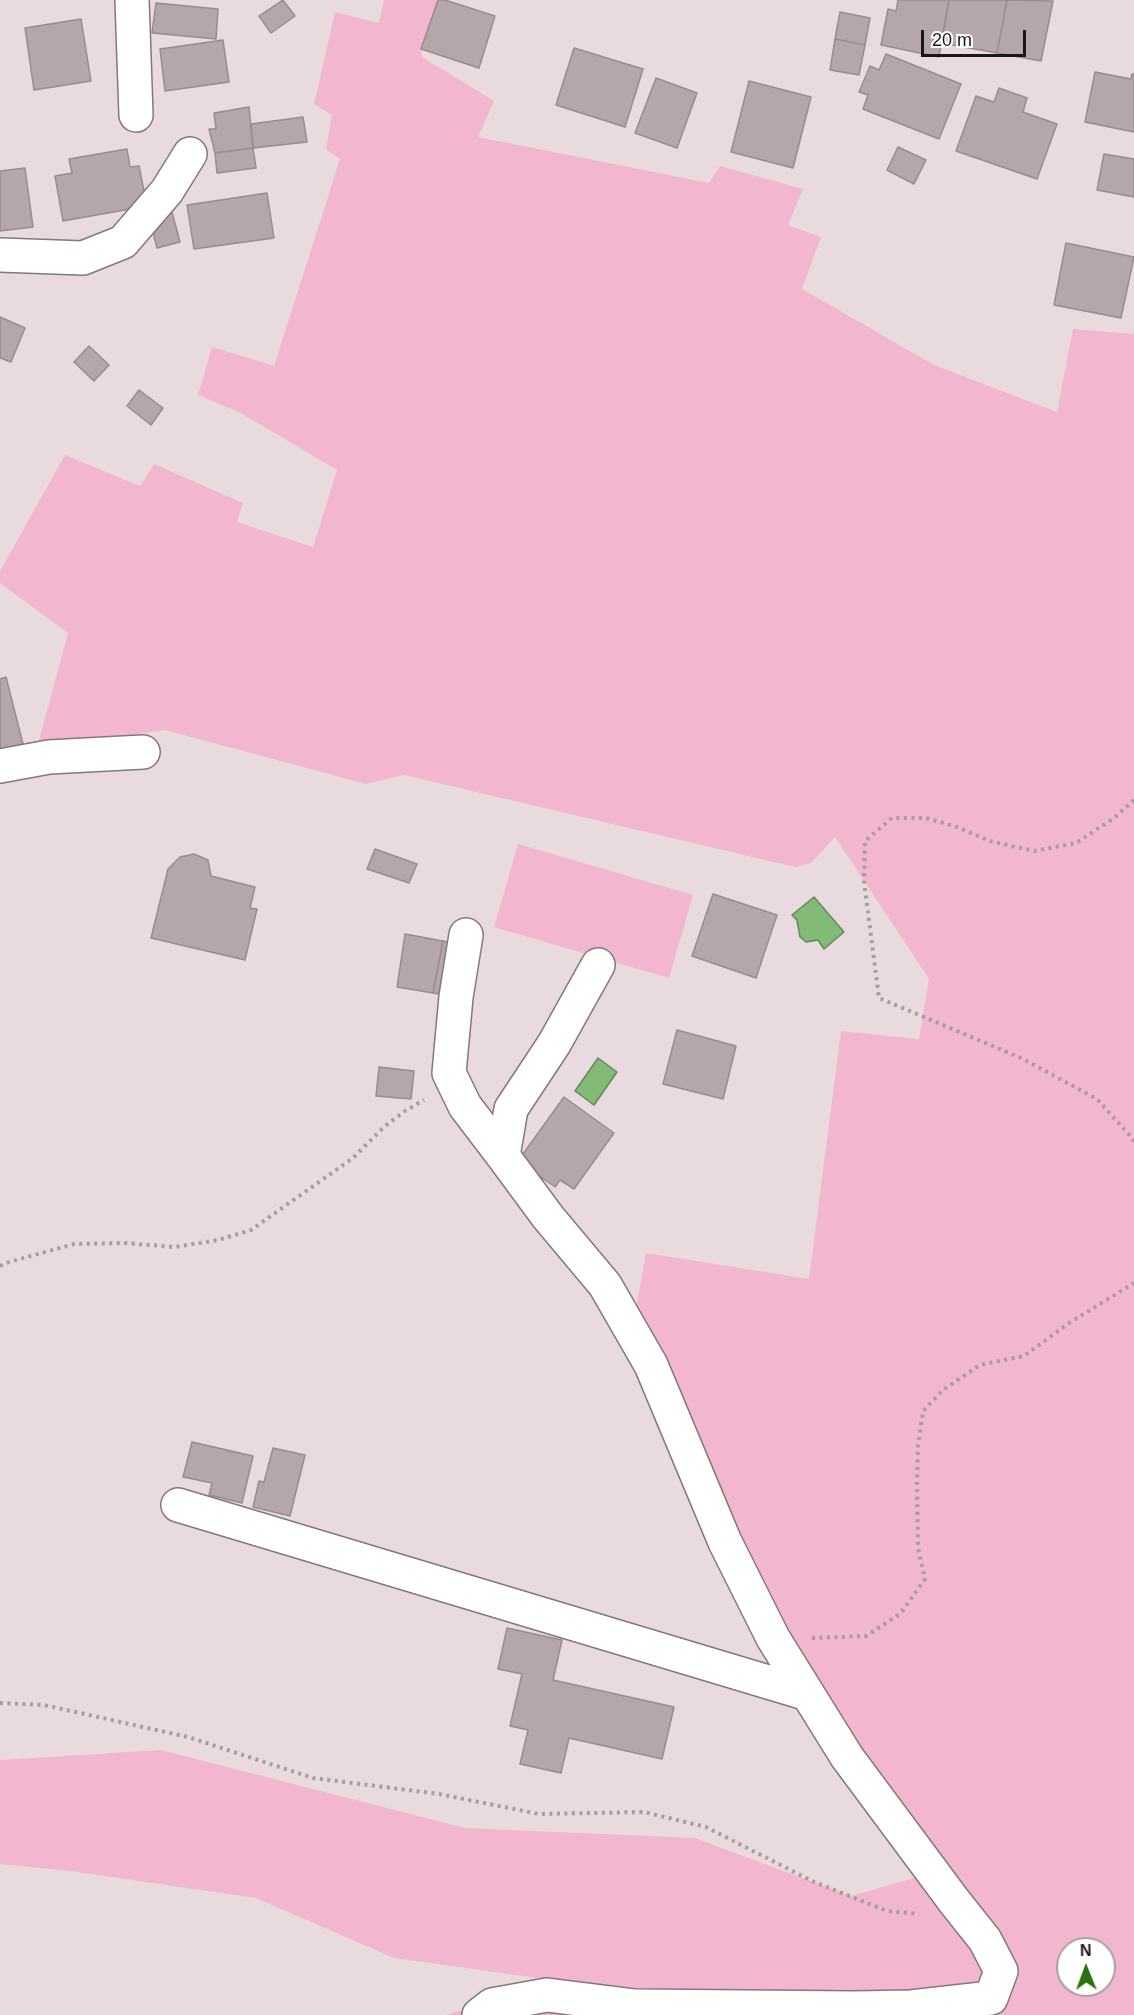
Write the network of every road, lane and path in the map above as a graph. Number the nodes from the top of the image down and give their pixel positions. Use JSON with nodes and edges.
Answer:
{"nodes":[{"id":1,"x":132,"y":0,"type":"edge"},
{"id":2,"x":136,"y":115,"type":"dead end"},
{"id":3,"x":190,"y":154,"type":"dead end"},
{"id":4,"x":0,"y":255,"type":"edge"},
{"id":5,"x":143,"y":752,"type":"dead end"},
{"id":6,"x":0,"y":766,"type":"edge"},
{"id":7,"x":1134,"y":800,"type":"edge"},
{"id":8,"x":466,"y":935,"type":"dead end"},
{"id":9,"x":598,"y":965,"type":"dead end"},
{"id":10,"x":454,"y":1084,"type":"junction"},
{"id":11,"x":1134,"y":1143,"type":"edge"},
{"id":12,"x":504,"y":1156,"type":"junction"},
{"id":13,"x":0,"y":1266,"type":"edge"},
{"id":14,"x":1134,"y":1283,"type":"edge"},
{"id":15,"x":178,"y":1505,"type":"dead end"},
{"id":16,"x":773,"y":1638,"type":"junction"},
{"id":17,"x":808,"y":1694,"type":"junction"},
{"id":18,"x":0,"y":1703,"type":"edge"},
{"id":19,"x":961,"y":1910,"type":"junction"},
{"id":20,"x":479,"y":2015,"type":"edge"}],
"edges":[{"from":1,"to":2,"type":"street"},
{"from":3,"to":4,"type":"street"},
{"from":5,"to":6,"type":"street"},
{"from":7,"to":11,"type":"path"},
{"from":8,"to":10,"type":"street"},
{"from":9,"to":12,"type":"street"},
{"from":10,"to":12,"type":"street"},
{"from":10,"to":13,"type":"path"},
{"from":12,"to":16,"type":"street"},
{"from":14,"to":16,"type":"path"},
{"from":15,"to":17,"type":"street"},
{"from":16,"to":17,"type":"street"},
{"from":17,"to":19,"type":"street"},
{"from":18,"to":19,"type":"path"},
{"from":19,"to":20,"type":"street"}]}
